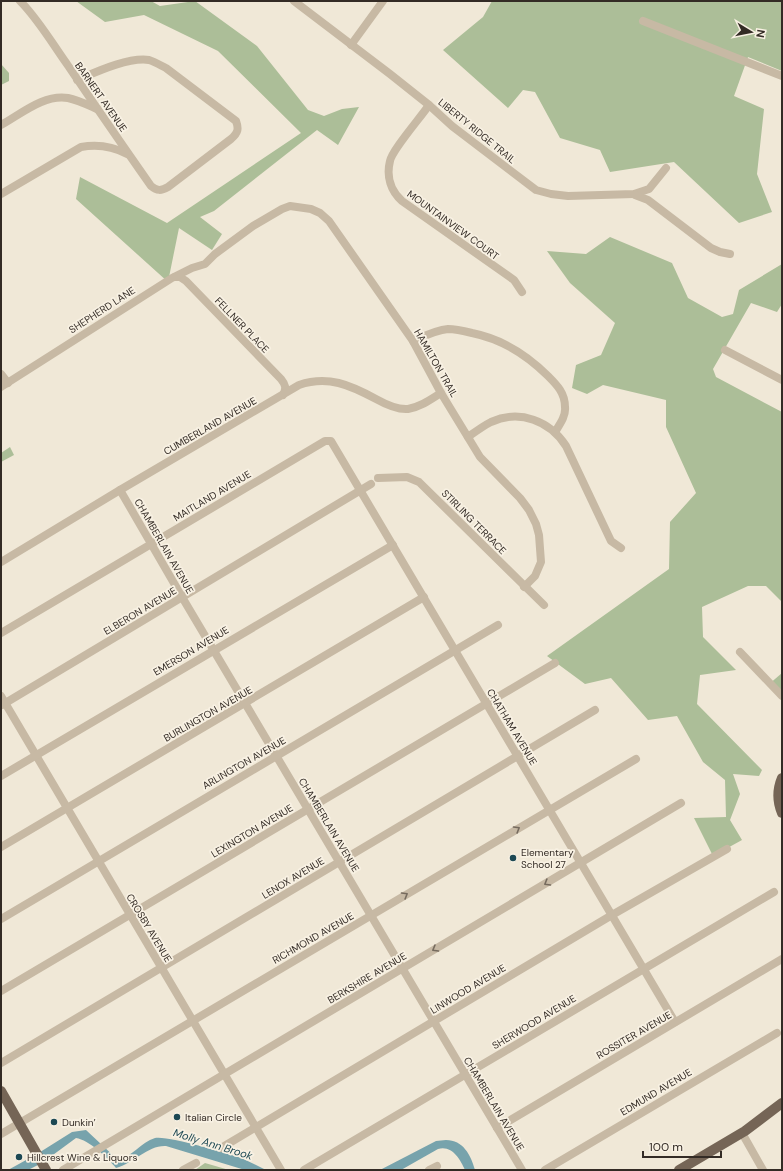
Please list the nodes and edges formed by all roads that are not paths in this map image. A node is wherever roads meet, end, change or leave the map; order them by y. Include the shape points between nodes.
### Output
1 (20, 1) edge
2 (294, 1) edge
3 (383, 1) edge
4 (643, 21) dead end
5 (351, 44) junction
6 (782, 76) edge
7 (77, 80) junction
8 (429, 105) junction
9 (97, 109) junction
10 (1, 125) edge
11 (130, 155) junction
12 (666, 168) dead end
13 (1, 194) edge
14 (634, 194) junction
15 (215, 254) joint
16 (730, 254) dead end
17 (175, 277) junction
18 (522, 292) dead end
19 (414, 341) junction
20 (725, 350) dead end
21 (1, 374) edge
22 (782, 380) edge
23 (4, 385) edge
24 (441, 393) junction
25 (283, 394) junction
26 (555, 432) junction
27 (468, 437) junction
28 (331, 442) joint
29 (378, 478) dead end
30 (371, 484) dead end
31 (120, 490) junction
32 (360, 491) junction
33 (151, 544) junction
34 (393, 544) junction
35 (621, 548) dead end
36 (1, 562) edge
37 (524, 587) junction
38 (182, 597) junction
39 (424, 597) junction
40 (544, 605) dead end
41 (498, 625) dead end
42 (1, 632) edge
43 (213, 650) junction
44 (455, 650) junction
45 (740, 652) dead end
46 (555, 663) dead end
47 (782, 696) edge
48 (2, 701) edge
49 (245, 703) junction
50 (487, 704) junction
51 (595, 710) dead end
52 (36, 756) junction
53 (276, 756) junction
54 (518, 756) junction
55 (636, 759) dead end
56 (1, 776) edge
57 (782, 778) edge
58 (681, 803) dead end
59 (67, 808) junction
60 (308, 809) junction
61 (549, 810) junction
62 (782, 813) edge
63 (1, 847) edge
64 (727, 849) dead end
65 (98, 862) junction
66 (339, 862) junction
67 (581, 863) junction
68 (774, 892) dead end
69 (130, 915) junction
70 (371, 915) junction
71 (612, 915) junction
72 (1, 919) edge
73 (782, 959) edge
74 (161, 968) junction
75 (402, 968) junction
76 (643, 969) junction
77 (1, 991) edge
78 (193, 1021) junction
79 (434, 1022) junction
80 (675, 1022) junction
81 (777, 1033) dead end
82 (1, 1063) edge
83 (224, 1074) junction
84 (465, 1074) junction
85 (1, 1091) edge
86 (782, 1103) edge
87 (19, 1123) junction
88 (255, 1127) junction
89 (497, 1128) junction
90 (742, 1133) junction
91 (1, 1134) edge
92 (220, 1148) dead end
93 (196, 1163) dead end
94 (45, 1168) edge
95 (62, 1170) edge
96 (183, 1170) edge
97 (281, 1170) edge
98 (304, 1170) edge
99 (522, 1170) edge
100 (545, 1170) edge
101 (679, 1170) edge
102 (763, 1170) edge

1 - 7 street, BARNERT AVENUE
2 - 5 street, LIBERTY RIDGE TRAIL
3 - 5 street
4 - 6 street
5 - 8 street, LIBERTY RIDGE TRAIL
7 - 9 street, BARNERT AVENUE
7 - 11 street, BARNERT AVENUE via 131,60 154,62 166,68 236,121 238,130 234,136 163,190 154,189
8 - 14 street, LIBERTY RIDGE TRAIL via 452,126 536,190 568,196
8 - 18 street, MOUNTAINVIEW COURT via 390,161 391,186 402,201 514,280
9 - 10 street via 74,99 54,98 40,102
9 - 11 street, BARNERT AVENUE
11 - 13 street via 105,146 81,147
12 - 14 street, LIBERTY RIDGE TRAIL via 649,189
14 - 16 street via 648,200 711,248
15 - 17 street, SHEPHERD LANE via 205,264
15 - 19 street, HAMILTON TRAIL via 253,226 282,209 290,206 311,209 329,221
17 - 23 street, SHEPHERD LANE
17 - 25 street, FELLNER PLACE via 186,281 281,379 286,389
19 - 24 street, HAMILTON TRAIL
19 - 26 street via 435,332 454,329 493,338 521,352 562,392 565,411 562,422
20 - 22 street
21 - 23 street
24 - 25 street, CUMBERLAND AVENUE via 421,406 406,409 384,403 344,384 329,380 306,383
24 - 27 street, HAMILTON TRAIL
25 - 31 street, CUMBERLAND AVENUE
26 - 27 street via 534,419 514,417 491,422
26 - 35 street via 566,446 611,541
27 - 37 street, HAMILTON TRAIL via 486,464 520,498 534,518 541,562 535,576
28 - 32 street, CHATHAM AVENUE
28 - 33 street, MAITLAND AVENUE via 325,441
29 - 37 street, STIRLING TERRACE via 407,477 419,482
30 - 32 street, ELBERON AVENUE
31 - 33 street, CHAMBERLAIN AVENUE
31 - 36 street, CUMBERLAND AVENUE
32 - 34 street, CHATHAM AVENUE
32 - 38 street, ELBERON AVENUE
33 - 38 street, CHAMBERLAIN AVENUE
33 - 42 street, MAITLAND AVENUE
34 - 39 street, CHATHAM AVENUE
34 - 43 street, EMERSON AVENUE
37 - 40 street, STIRLING TERRACE
38 - 43 street, CHAMBERLAIN AVENUE
38 - 48 street, ELBERON AVENUE
39 - 44 street, CHATHAM AVENUE
39 - 49 street, BURLINGTON AVENUE
41 - 44 street, ARLINGTON AVENUE
43 - 49 street, CHAMBERLAIN AVENUE
43 - 52 street, EMERSON AVENUE
44 - 50 street, CHATHAM AVENUE
44 - 53 street, ARLINGTON AVENUE
45 - 47 street
46 - 50 street, LEXINGTON AVENUE
48 - 52 street, CROSBY AVENUE
49 - 53 street, CHAMBERLAIN AVENUE
49 - 59 street, BURLINGTON AVENUE
50 - 54 street, CHATHAM AVENUE
50 - 60 street, LEXINGTON AVENUE
51 - 54 street, LENOX AVENUE
52 - 56 street, EMERSON AVENUE
52 - 59 street, CROSBY AVENUE
53 - 60 street, CHAMBERLAIN AVENUE
53 - 65 street, ARLINGTON AVENUE
54 - 61 street, CHATHAM AVENUE
54 - 66 street, LENOX AVENUE
55 - 61 street, RICHMOND AVENUE
57 - 62 main road via 778,791
58 - 67 street, BERKSHIRE AVENUE
59 - 63 street, BURLINGTON AVENUE
59 - 65 street, CROSBY AVENUE
60 - 66 street, CHAMBERLAIN AVENUE
60 - 69 street, LEXINGTON AVENUE
61 - 67 street, CHATHAM AVENUE
70 -> 61 street, RICHMOND AVENUE
64 - 71 street, LINWOOD AVENUE
65 - 69 street, CROSBY AVENUE
65 - 72 street, ARLINGTON AVENUE
66 - 70 street, CHAMBERLAIN AVENUE
66 - 74 street, LENOX AVENUE
67 - 71 street, CHATHAM AVENUE
67 -> 75 street, BERKSHIRE AVENUE
68 - 76 street, SHERWOOD AVENUE
69 - 74 street, CROSBY AVENUE
69 - 77 street, LEXINGTON AVENUE
70 - 75 street, CHAMBERLAIN AVENUE
70 - 78 street, RICHMOND AVENUE
71 - 76 street, CHATHAM AVENUE
71 - 79 street, LINWOOD AVENUE
73 - 80 street, ROSSITER AVENUE
74 - 78 street, CROSBY AVENUE
74 - 82 street, LENOX AVENUE
75 - 79 street, CHAMBERLAIN AVENUE
75 - 83 street, BERKSHIRE AVENUE
76 - 80 street, CHATHAM AVENUE
76 - 84 street, SHERWOOD AVENUE
78 - 83 street, CROSBY AVENUE
78 - 87 street, RICHMOND AVENUE
79 - 84 street, CHAMBERLAIN AVENUE
79 - 88 street, LINWOOD AVENUE
80 - 89 street, ROSSITER AVENUE
81 - 100 street, EDMUND AVENUE
83 - 88 street, CROSBY AVENUE
83 - 95 street, BERKSHIRE AVENUE
84 - 89 street, CHAMBERLAIN AVENUE
84 - 98 street, SHERWOOD AVENUE
85 - 87 main road
86 - 90 main road
87 - 91 street, RICHMOND AVENUE
87 - 94 main road
88 - 92 street, LINWOOD AVENUE
88 - 97 street, CROSBY AVENUE
89 - 99 street, CHAMBERLAIN AVENUE
90 - 101 main road
90 - 102 street
93 - 96 street

